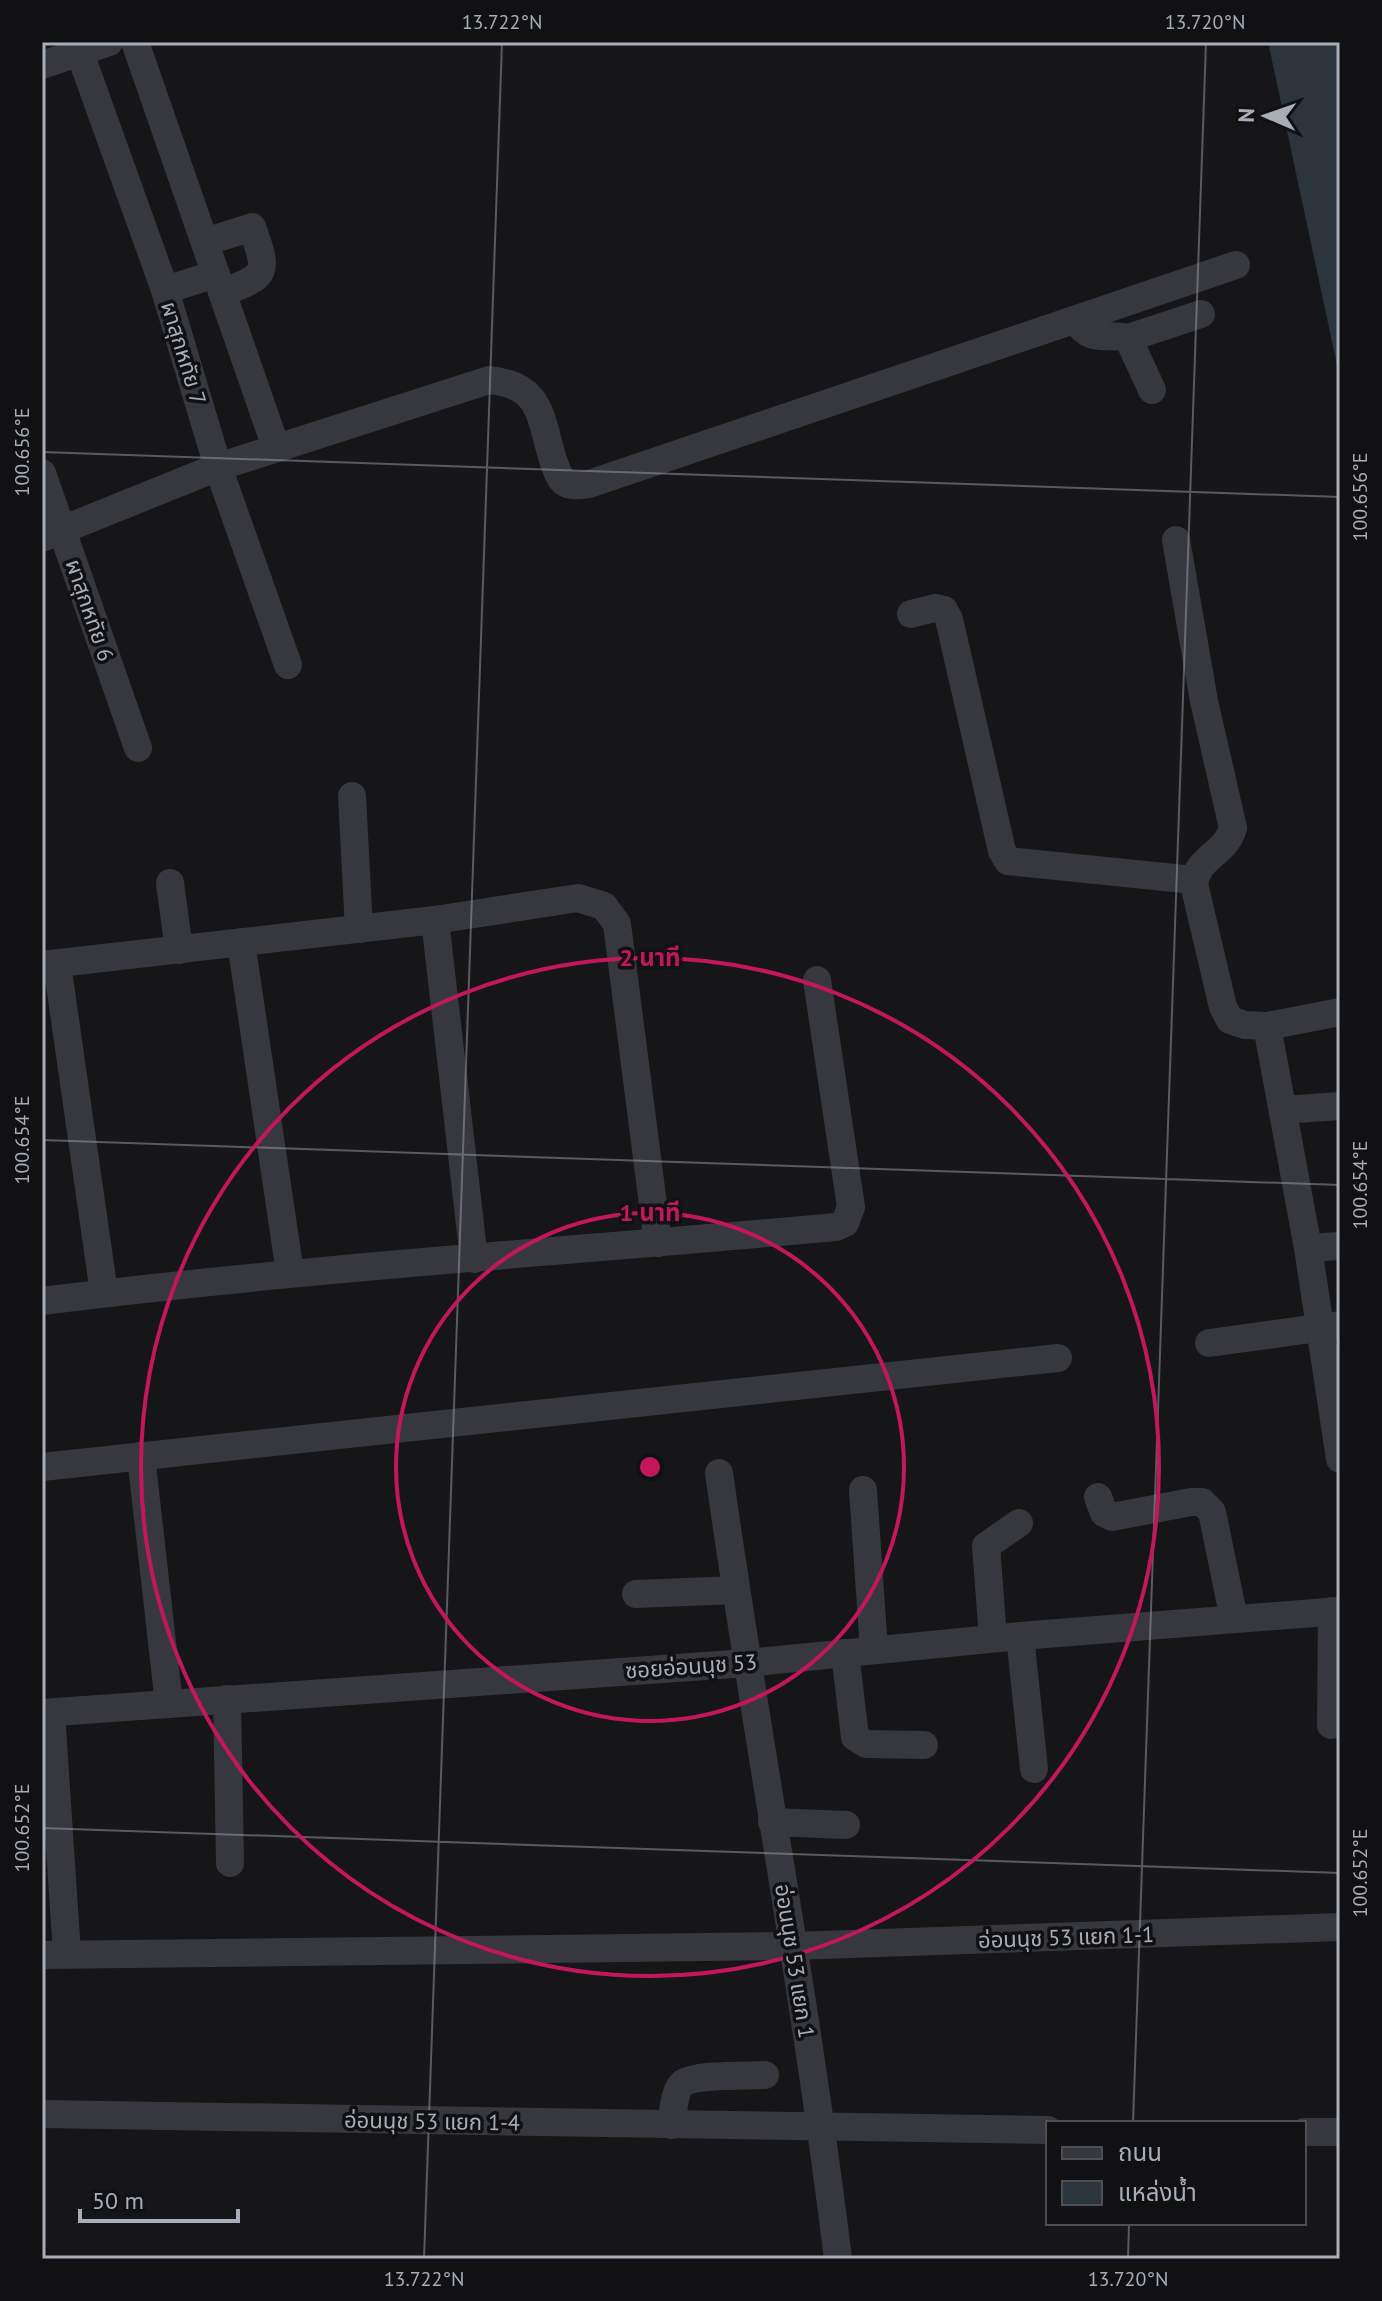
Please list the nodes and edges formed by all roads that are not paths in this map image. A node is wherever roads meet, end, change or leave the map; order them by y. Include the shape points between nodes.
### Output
1 (109, 42) edge
2 (135, 42) edge
3 (77, 47) edge
4 (42, 65) edge
5 (205, 242) junction
6 (1236, 265) dead end
7 (219, 283) junction
8 (165, 290) junction
9 (1201, 314) dead end
10 (1075, 320) junction
11 (1128, 338) junction
12 (1152, 390) dead end
13 (271, 433) dead end
14 (218, 467) junction
15 (42, 473) edge
16 (52, 534) edge
17 (1176, 540) dead end
18 (911, 614) dead end
19 (288, 665) dead end
20 (138, 748) dead end
21 (352, 796) dead end
22 (1194, 880) junction
23 (170, 883) dead end
24 (435, 920) junction
25 (359, 929) junction
26 (241, 942) junction
27 (179, 950) junction
28 (49, 965) edge
29 (817, 980) dead end
30 (1340, 1012) edge
31 (1267, 1026) junction
32 (1340, 1106) edge
33 (1283, 1110) junction
34 (658, 1243) junction
35 (1340, 1246) edge
36 (1308, 1248) junction
37 (474, 1259) junction
38 (290, 1273) junction
39 (104, 1293) junction
40 (42, 1301) edge
41 (1330, 1326) edge
42 (1209, 1343) dead end
43 (1058, 1358) dead end
44 (1335, 1408) edge
45 (141, 1456) junction
46 (1340, 1459) edge
47 (42, 1467) edge
48 (719, 1473) dead end
49 (863, 1490) dead end
50 (1098, 1497) dead end
51 (1019, 1523) dead end
52 (736, 1590) junction
53 (636, 1594) dead end
54 (1336, 1611) edge
55 (1234, 1619) junction
56 (1006, 1637) junction
57 (874, 1650) junction
58 (845, 1653) junction
59 (747, 1663) junction
60 (227, 1699) junction
61 (169, 1704) junction
62 (47, 1713) edge
63 (1331, 1725) dead end
64 (924, 1745) dead end
65 (1034, 1769) dead end
66 (772, 1822) junction
67 (846, 1825) dead end
68 (230, 1863) dead end
69 (1340, 1927) edge
70 (792, 1946) junction
71 (54, 1954) edge
72 (765, 2075) dead end
73 (42, 2114) edge
74 (671, 2125) junction
75 (822, 2128) junction
76 (1046, 2130) edge
77 (1306, 2132) edge
78 (1340, 2132) edge
79 (838, 2259) edge

1 - 3 street
2 - 5 street
3 - 4 street
3 - 8 street, ผาสุกหทัย 7
5 - 7 street
5 - 7 street via 252,227 264,259 262,272 251,282
6 - 10 street
7 - 8 street
7 - 13 street
8 - 14 street, ผาสุกหทัย 7
9 - 11 street
10 - 11 street via 1097,338
10 - 14 street via 589,484 565,483 557,472 537,406 522,388 489,380
11 - 12 street
14 - 16 street
14 - 19 street, ผาสุกหทัย 7
15 - 16 street, ผาสุกหทัย 6
16 - 20 street, ผาสุกหทัย 6
17 - 22 street via 1233,828 1224,847 1201,865
18 - 22 street via 935,608 949,619 1008,861
21 - 25 street
22 - 31 street via 1223,1007 1230,1020
23 - 27 street
24 - 25 street
24 - 34 street via 578,898 604,906 617,924
24 - 37 street
25 - 26 street
26 - 27 street
26 - 38 street
27 - 28 street
28 - 39 street
29 - 34 street via 850,1216 836,1227
30 - 31 street
31 - 33 street
32 - 33 street
33 - 36 street
34 - 37 street
35 - 36 street
36 - 41 street
37 - 38 street
38 - 39 street
39 - 40 street
41 - 42 street
41 - 44 street
43 - 45 street
44 - 46 street
45 - 47 street
45 - 61 street
48 - 52 street, อ่อนนุช 53 แยก 1
49 - 57 street
50 - 55 street via 1104,1513 1112,1517 1202,1502 1212,1512
51 - 56 street via 986,1546
52 - 53 street
52 - 59 street, อ่อนนุช 53 แยก 1
54 - 55 street, ซอยอ่อนนุช 53
54 - 63 street
55 - 56 street, ซอยอ่อนนุช 53
56 - 57 street, ซอยอ่อนนุช 53
56 - 65 street
57 - 58 street, ซอยอ่อนนุช 53
58 - 59 street, ซอยอ่อนนุช 53
58 - 64 street via 855,1737 866,1744
59 - 60 street, ซอยอ่อนนุช 53
59 - 66 street, อ่อนนุช 53 แยก 1
60 - 61 street, ซอยอ่อนนุช 53
60 - 68 street
61 - 62 street, ซอยอ่อนนุช 53
62 - 71 street
66 - 67 street
66 - 70 street, อ่อนนุช 53 แยก 1
69 - 70 street, อ่อนนุช 53 แยก 1-1
70 - 71 street, อ่อนนุช 53 แยก 1-1
70 - 75 street, อ่อนนุช 53 แยก 1
72 - 74 street via 683,2084
73 - 74 street, อ่อนนุช 53 แยก 1-4
74 - 75 street, อ่อนนุช 53 แยก 1-4
75 - 76 street, อ่อนนุช 53 แยก 1-4
75 - 79 street, อ่อนนุช 53 แยก 1
77 - 78 street

